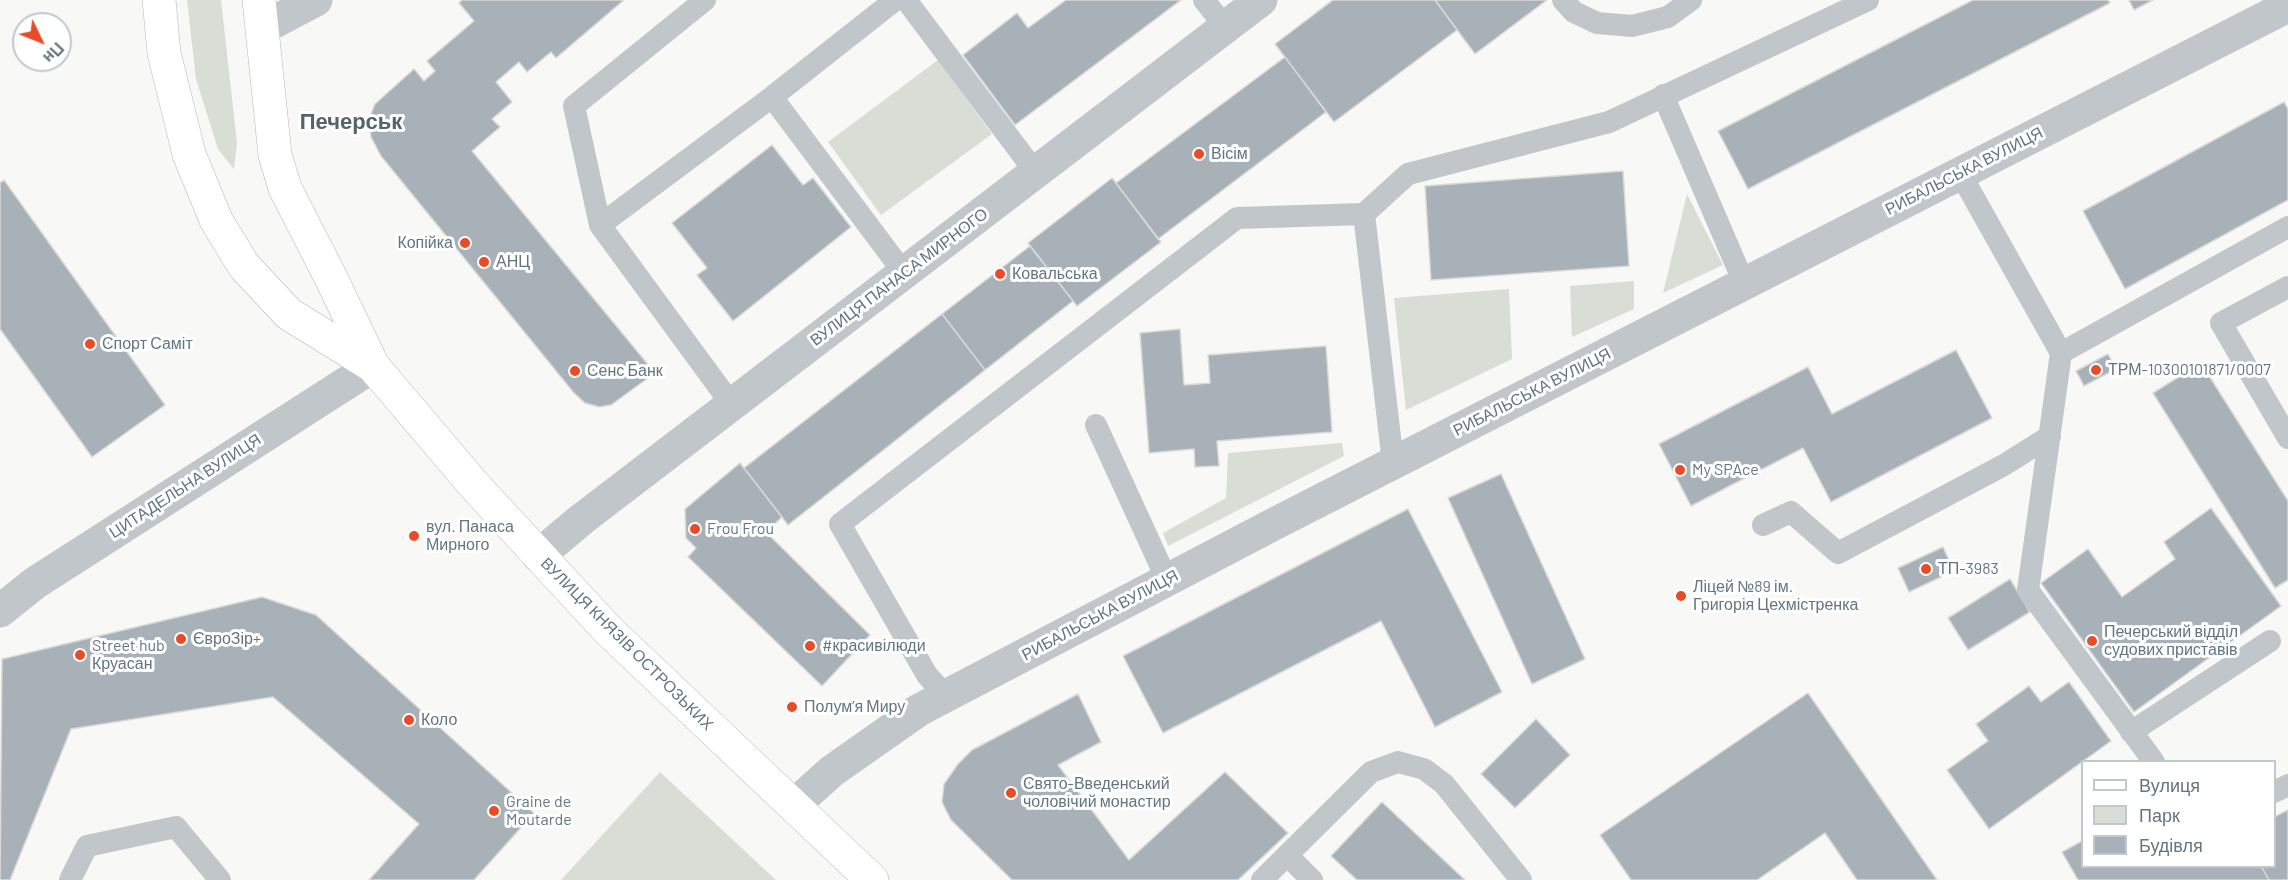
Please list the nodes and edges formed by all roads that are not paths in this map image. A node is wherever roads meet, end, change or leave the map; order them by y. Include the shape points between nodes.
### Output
1 (159, 0) edge
2 (316, 0) edge
3 (705, 0) edge
4 (895, 0) edge
5 (906, 0) edge
6 (1204, 0) edge
7 (1261, 0) edge
8 (1563, 0) edge
9 (1691, 0) edge
10 (1868, 0) edge
11 (2288, 6) edge
12 (261, 14) edge
13 (1225, 27) junction
14 (1662, 95) junction
15 (772, 97) junction
16 (1036, 173) junction
17 (1960, 173) junction
18 (1364, 214) junction
19 (600, 225) junction
20 (2288, 227) edge
21 (904, 273) junction
22 (1744, 283) junction
23 (2288, 287) edge
24 (2061, 352) junction
25 (373, 366) junction
26 (732, 405) junction
27 (1096, 425) dead end
28 (2050, 435) junction
29 (2288, 438) edge
30 (1393, 463) junction
31 (1763, 525) dead end
32 (538, 556) junction
33 (1167, 580) junction
34 (0, 610) edge
35 (2270, 640) dead end
36 (946, 696) junction
37 (2132, 732) junction
38 (2153, 760) edge
39 (793, 806) junction
40 (1287, 855) junction
41 (69, 880) edge
42 (220, 880) edge
43 (872, 880) edge
44 (1262, 880) edge
45 (1312, 880) edge
46 (1521, 880) edge

1 - 25 main road, ВУЛИЦЯ КНЯЗІВ ОСТРОЗЬКИХ via 164,53 189,154 216,220 244,266 289,314
2 - 12 street
3 - 19 lane via 574,106
4 - 15 lane
5 - 16 lane
6 - 13 lane
7 - 13 street, ВУЛИЦЯ ПАНАСА МИРНОГО
8 - 9 lane via 1574,12 1596,23 1632,26 1668,17
10 - 14 lane
11 - 17 street, РИБАЛЬСЬКА ВУЛИЦЯ
12 - 25 main road, ВУЛИЦЯ КНЯЗІВ ОСТРОЗЬКИХ via 275,155 285,188
13 - 16 street, ВУЛИЦЯ ПАНАСА МИРНОГО
14 - 18 lane via 1609,122 1408,174
14 - 22 lane
15 - 19 lane
15 - 21 lane
16 - 21 street, ВУЛИЦЯ ПАНАСА МИРНОГО
17 - 22 street, РИБАЛЬСЬКА ВУЛИЦЯ
17 - 24 lane
18 - 30 lane
18 - 36 lane via 1237,218 840,524 927,675
19 - 26 lane
20 - 24 lane
21 - 26 street, ВУЛИЦЯ ПАНАСА МИРНОГО
22 - 30 street, РИБАЛЬСЬКА ВУЛИЦЯ
23 - 29 lane via 2221,323
24 - 28 lane
25 - 32 main road, ВУЛИЦЯ КНЯЗІВ ОСТРОЗЬКИХ
25 - 34 street, ЦИТАДЕЛЬНА ВУЛИЦЯ via 34,583
26 - 32 street, ВУЛИЦЯ ПАНАСА МИРНОГО
27 - 33 lane
28 - 31 lane via 2004,465 1838,553 1791,512
28 - 37 lane via 2028,590
30 - 33 street, РИБАЛЬСЬКА ВУЛИЦЯ
32 - 39 main road, ВУЛИЦЯ КНЯЗІВ ОСТРОЗЬКИХ via 608,630
33 - 36 street, РИБАЛЬСЬКА ВУЛИЦЯ
35 - 37 lane
36 - 39 street, РИБАЛЬСЬКА ВУЛИЦЯ via 919,710 832,771
37 - 38 lane
39 - 43 main road, ВУЛИЦЯ КНЯЗІВ ОСТРОЗЬКИХ
40 - 44 lane
40 - 45 lane
40 - 46 lane via 1371,772 1398,762 1424,769 1444,784
41 - 42 lane via 87,846 176,827

